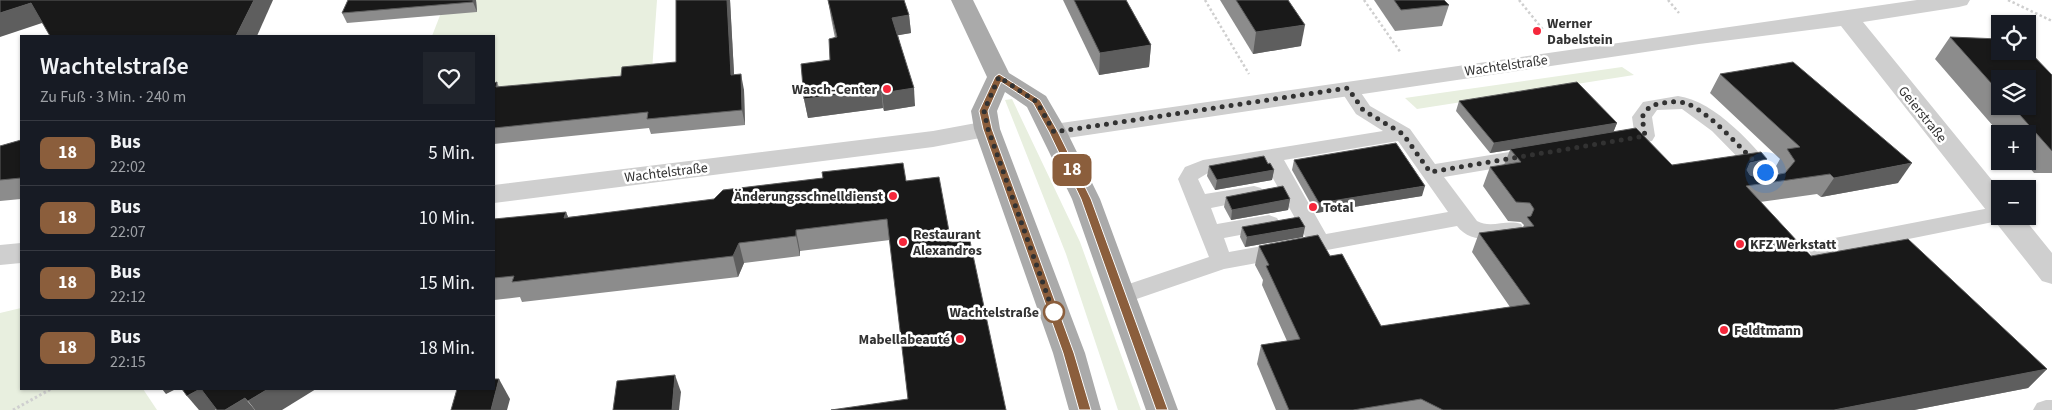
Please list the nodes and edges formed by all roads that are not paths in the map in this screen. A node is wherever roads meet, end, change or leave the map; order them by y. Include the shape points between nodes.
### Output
1 (962, 0) edge
2 (1948, 1) edge
3 (1847, 18) junction
4 (999, 77) junction
5 (1348, 88) junction
6 (988, 129) junction
7 (1054, 132) junction
8 (1403, 134) junction
9 (1596, 144) edge
10 (1557, 151) edge
11 (1271, 156) junction
12 (1430, 172) junction
13 (1289, 186) junction
14 (1747, 188) edge
15 (495, 194) edge
16 (1991, 198) edge
17 (1197, 202) junction
18 (1305, 216) junction
19 (1991, 216) edge
20 (1463, 217) junction
21 (2013, 225) edge
22 (1513, 228) edge
23 (1210, 233) junction
24 (1320, 243) junction
25 (1819, 249) dead end
26 (20, 253) edge
27 (0, 255) edge
28 (1222, 260) junction
29 (2052, 273) edge
30 (1122, 295) junction
31 (1085, 410) edge
32 (1162, 410) edge
33 (2046, 410) edge
34 (2052, 410) edge

1 - 4 main road
2 - 3 street, Wachtelstraße
3 - 5 street, Wachtelstraße
3 - 16 street, Geierstraße
4 - 6 main road via 984,111
4 - 7 main road via 1037,102
5 - 7 street, Wachtelstraße
5 - 8 lane via 1363,110
6 - 15 street, Wachtelstraße via 933,139
6 - 31 main road via 1069,353
7 - 30 main road via 1086,199
8 - 11 lane
8 - 12 lane
9 - 14 lane via 1645,136 1642,117 1650,106 1669,101 1687,104 1702,112 1770,180 1766,185
10 - 12 lane
11 - 13 lane
11 - 17 lane via 1203,167 1192,172 1188,179
12 - 20 lane
13 - 17 lane
13 - 18 lane
17 - 23 lane
18 - 23 lane
18 - 24 lane
19 - 25 lane
20 - 22 lane via 1476,231 1487,233
20 - 24 lane
21 - 29 street
23 - 28 lane
24 - 28 lane
26 - 27 street
28 - 30 lane
30 - 32 main road
33 - 34 lane

